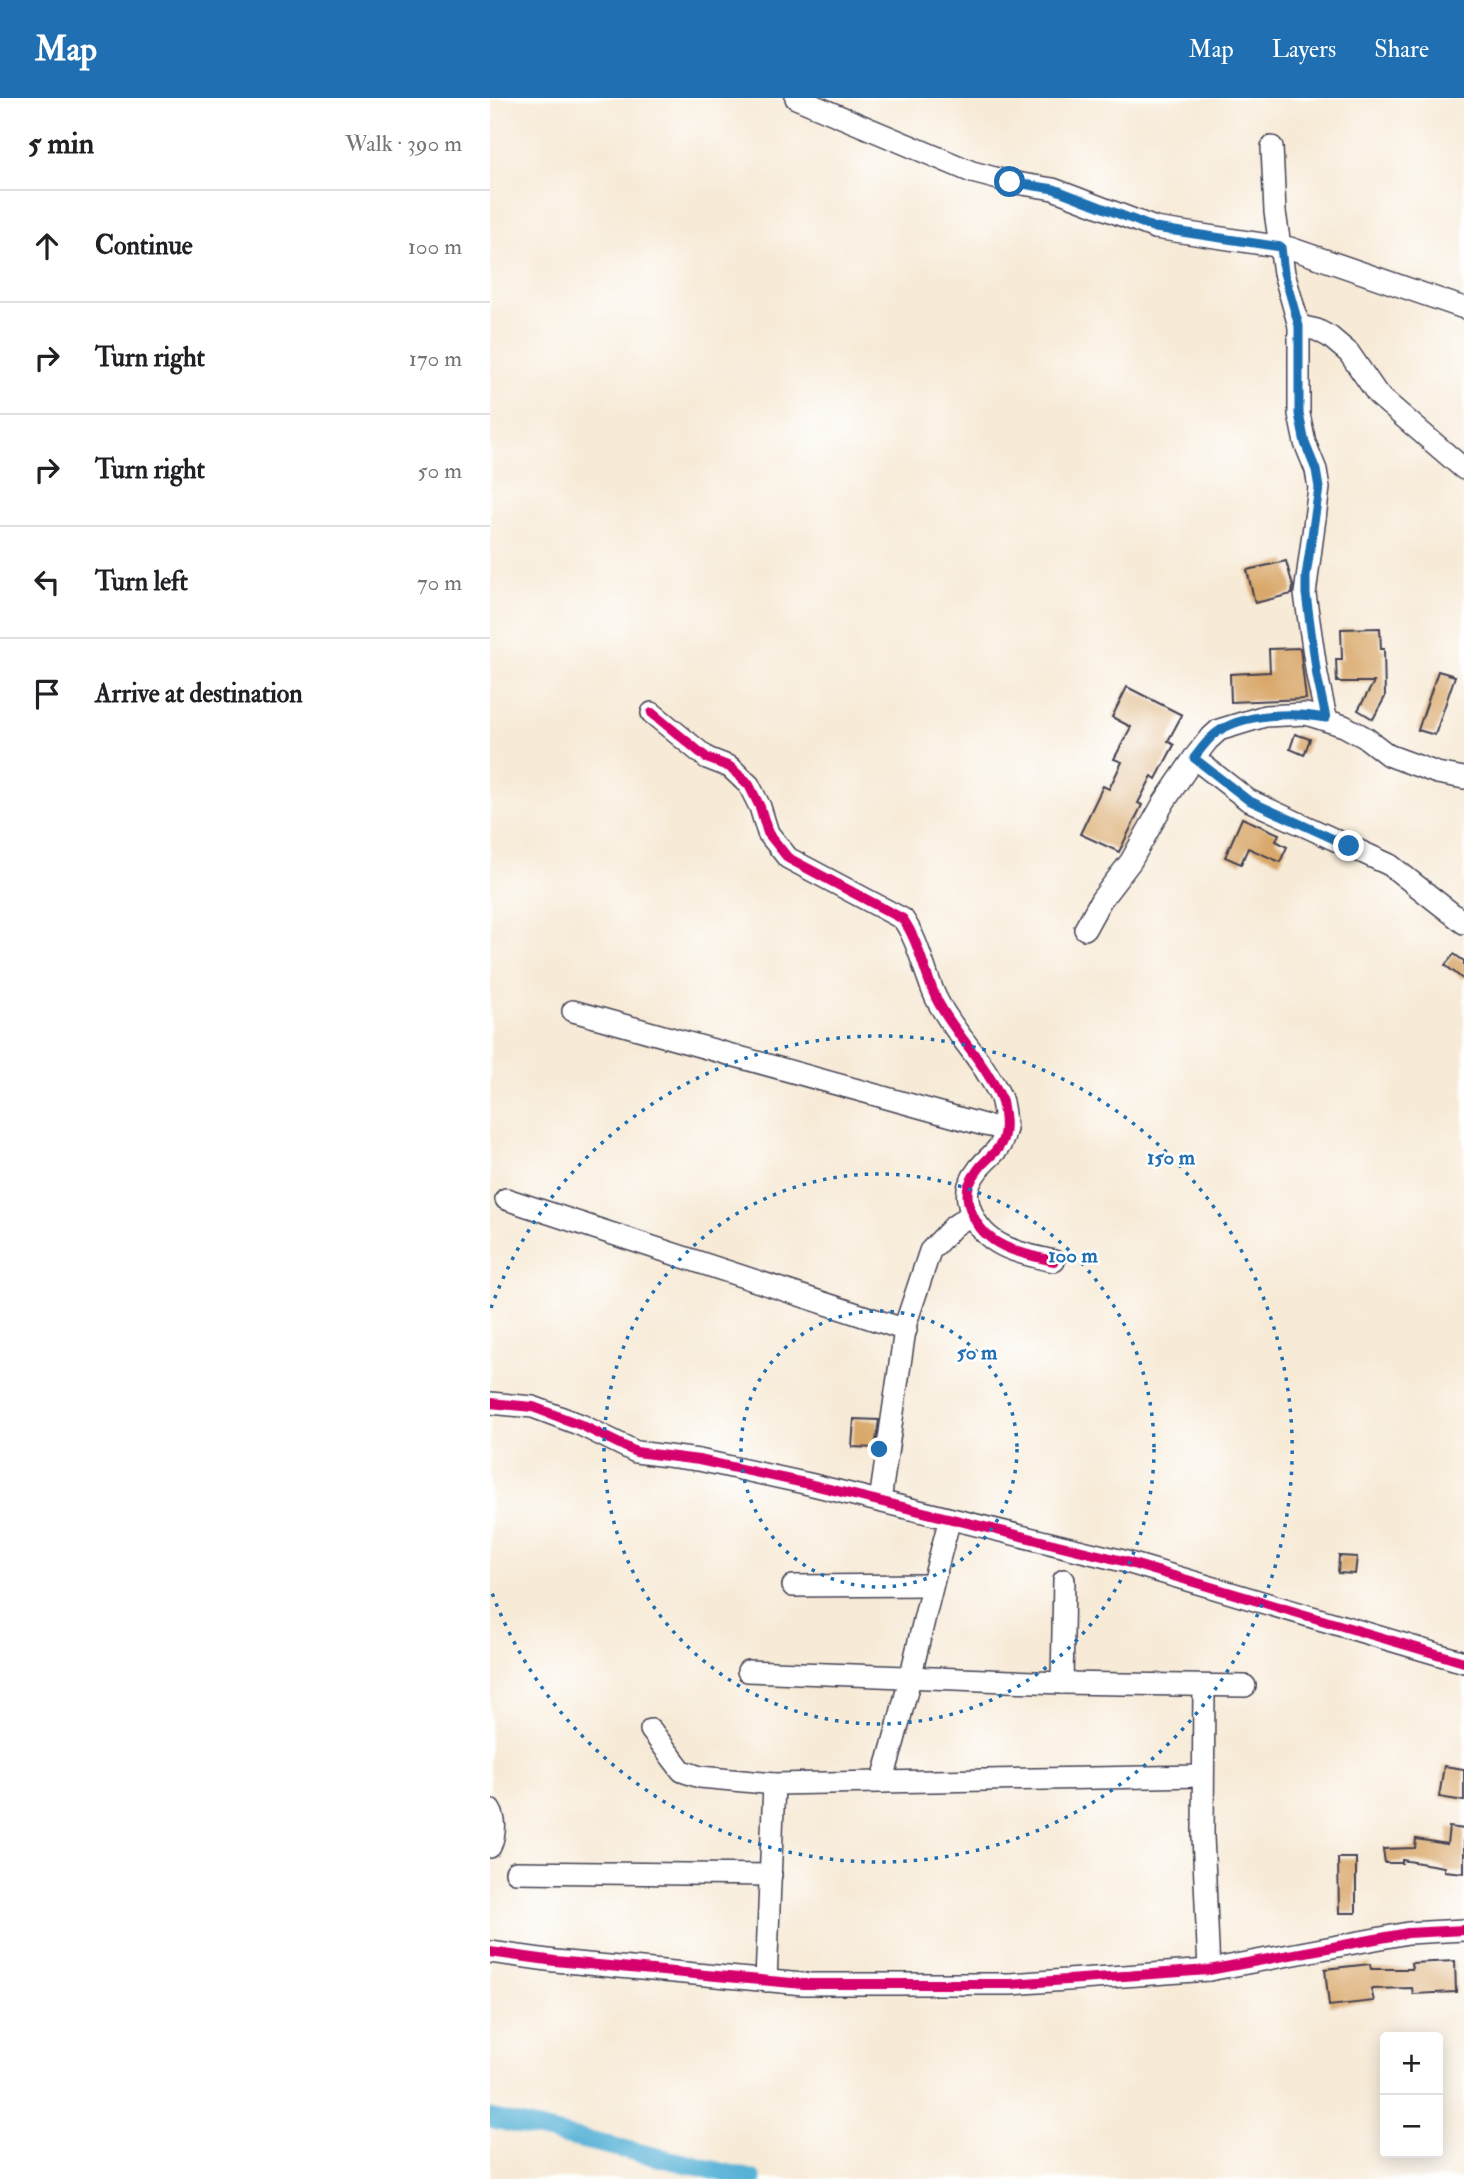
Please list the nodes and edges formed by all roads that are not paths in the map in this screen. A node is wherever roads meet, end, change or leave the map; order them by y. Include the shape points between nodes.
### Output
1 (796, 98) edge
2 (1272, 147) dead end
3 (1281, 247) junction
4 (1464, 307) edge
5 (1299, 326) junction
6 (1464, 469) edge
7 (652, 713) dead end
8 (1326, 718) junction
9 (1194, 758) junction
10 (1464, 778) edge
11 (1464, 923) edge
12 (1085, 929) dead end
13 (573, 1011) dead end
14 (1006, 1129) junction
15 (506, 1199) dead end
16 (972, 1214) junction
17 (1054, 1261) dead end
18 (905, 1331) junction
19 (490, 1403) edge
20 (880, 1501) junction
21 (950, 1518) junction
22 (1064, 1580) dead end
23 (931, 1584) junction
24 (793, 1586) dead end
25 (1464, 1662) edge
26 (748, 1671) dead end
27 (910, 1675) junction
28 (1062, 1683) junction
29 (1203, 1686) junction
30 (1245, 1686) dead end
31 (651, 1730) dead end
32 (1202, 1776) junction
33 (882, 1782) junction
34 (774, 1784) junction
35 (490, 1810) edge
36 (490, 1847) edge
37 (516, 1872) dead end
38 (771, 1875) junction
39 (1464, 1930) edge
40 (490, 1952) edge
41 (1209, 1970) junction
42 (766, 1981) junction

1 - 3 street via 972,172 1054,189 1155,228
2 - 3 street
3 - 4 street
3 - 5 street
5 - 6 street via 1330,337 1349,353 1378,395
5 - 8 street via 1299,414 1319,488 1306,594
7 - 14 street via 749,785 768,833 788,858 903,919 913,933 937,1000 980,1059 1001,1098
8 - 9 street via 1285,713 1235,724 1219,730
8 - 10 street via 1366,737 1388,755
9 - 11 street via 1248,800 1390,865
9 - 12 street
13 - 14 street
14 - 16 street via 999,1150 968,1188
15 - 18 street
16 - 17 street via 982,1232 999,1245
16 - 18 street via 930,1251
18 - 20 street
19 - 20 street via 533,1406 636,1452 699,1460
20 - 21 street
21 - 23 street
21 - 25 street via 1123,1561
22 - 28 street
23 - 24 street
23 - 27 street
26 - 27 street
27 - 28 street
27 - 33 street
28 - 29 street
29 - 30 street
29 - 32 street
31 - 34 street via 682,1771
32 - 33 street
32 - 41 street
33 - 34 street
34 - 38 street
35 - 36 street via 495,1833
37 - 38 street
38 - 42 street
39 - 41 street via 1408,1933
40 - 42 street
41 - 42 street via 1010,1984

